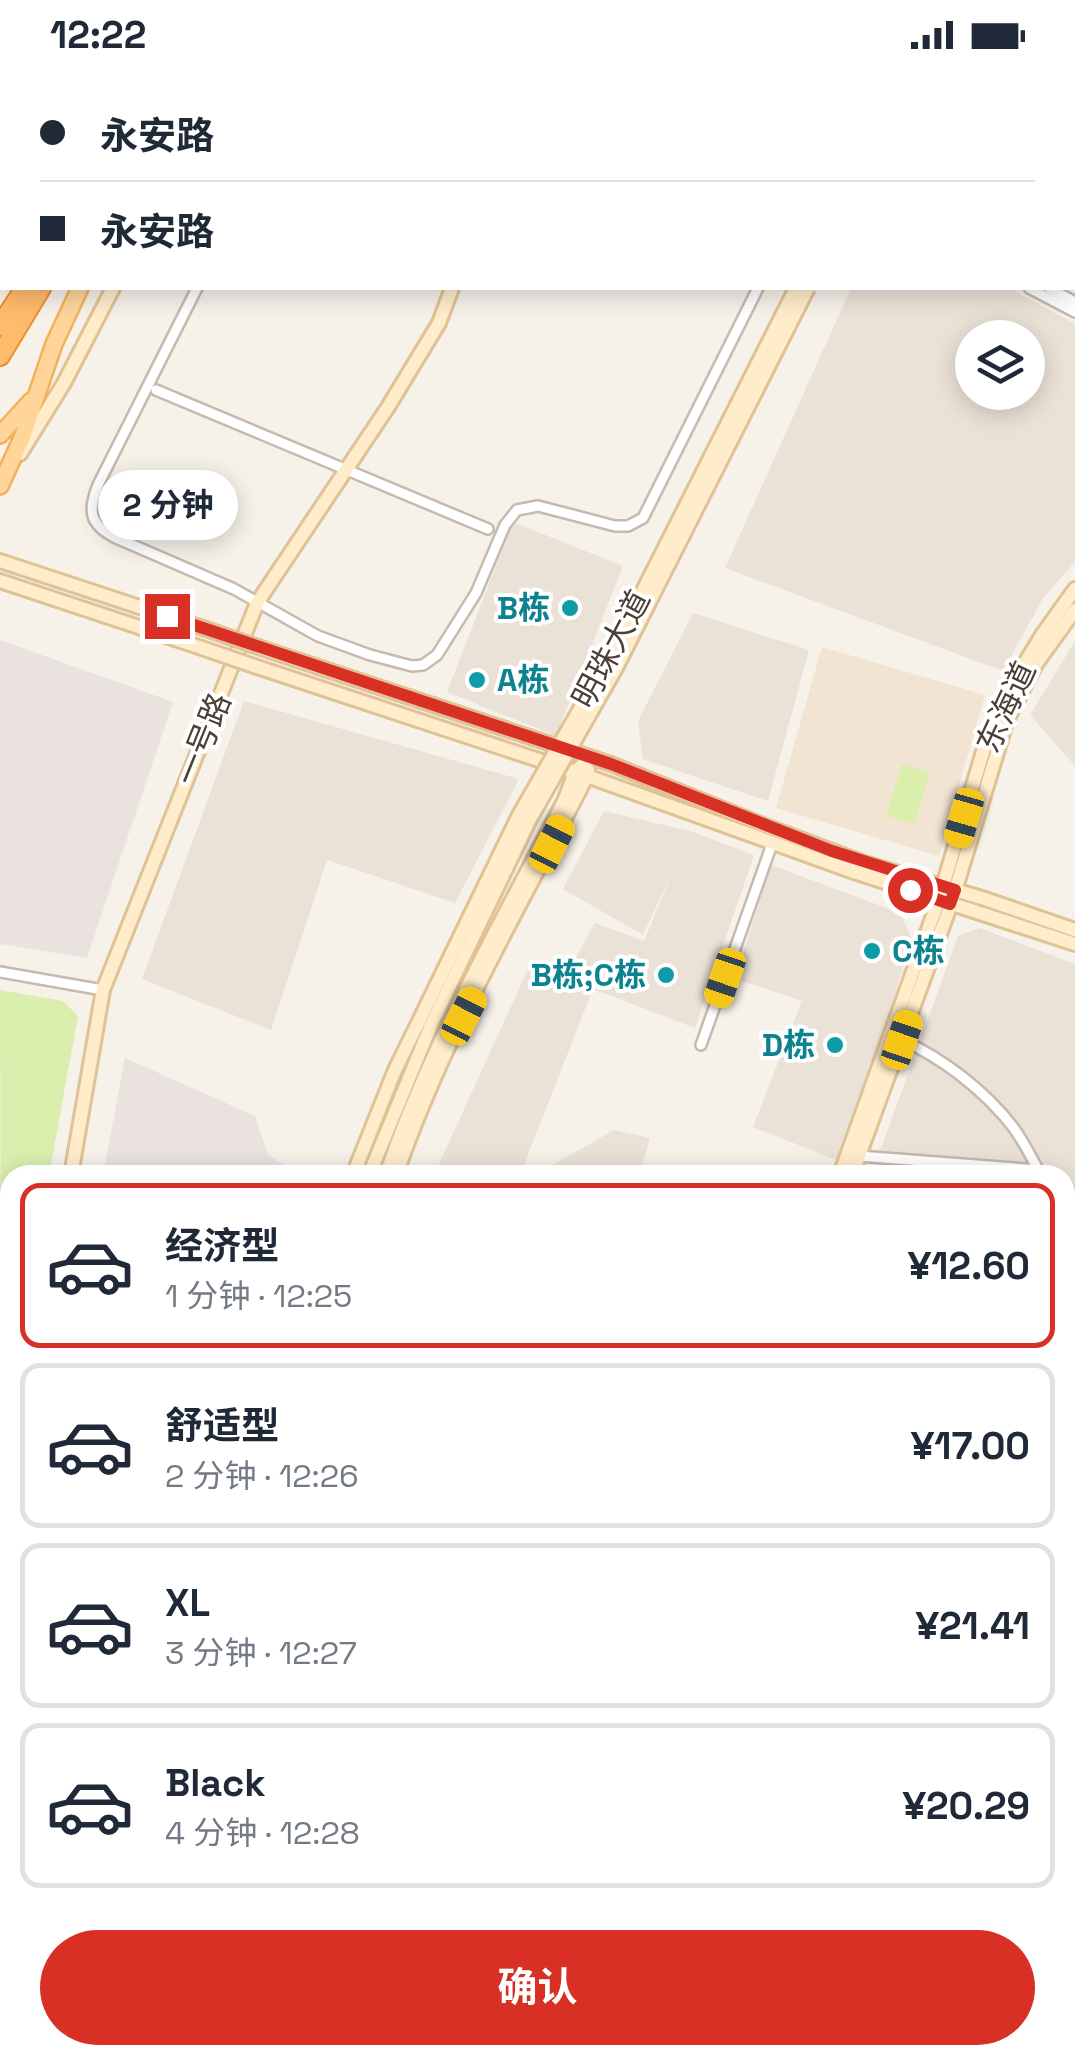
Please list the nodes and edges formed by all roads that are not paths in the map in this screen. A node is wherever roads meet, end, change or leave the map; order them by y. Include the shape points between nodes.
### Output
1 (24, 290) edge
2 (40, 290) edge
3 (79, 290) edge
4 (112, 290) edge
5 (196, 290) edge
6 (451, 290) edge
7 (757, 290) edge
8 (795, 290) edge
9 (807, 290) edge
10 (1033, 290) edge
11 (1053, 290) edge
12 (1075, 302) edge
13 (1075, 312) edge
14 (0, 326) edge
15 (0, 356) edge
16 (156, 390) dead end
17 (35, 397) junction
18 (0, 435) edge
19 (346, 469) junction
20 (2, 482) edge
21 (488, 529) dead end
22 (0, 561) edge
23 (0, 581) edge
24 (1075, 589) edge
25 (257, 602) junction
26 (1075, 610) edge
27 (590, 757) junction
28 (581, 774) junction
29 (772, 844) junction
30 (947, 895) junction
31 (1075, 930) edge
32 (1075, 944) edge
33 (0, 972) edge
34 (102, 990) junction
35 (426, 1022) junction
36 (902, 1040) junction
37 (701, 1045) dead end
38 (859, 1156) junction
39 (73, 1165) edge
40 (358, 1165) edge
41 (373, 1165) edge
42 (390, 1165) edge
43 (400, 1165) edge
44 (844, 1165) edge
45 (856, 1165) edge
46 (955, 1165) edge
47 (1035, 1165) edge

1 - 14 highway
2 - 15 highway
3 - 17 main road
4 - 20 street
5 - 25 street via 90,504 100,530
6 - 19 street, 一号路 via 439,323
7 - 25 street via 643,518 614,526 538,506 517,510 432,661 412,666 370,656
8 - 35 street, 明珠大道, bridge via 607,662 519,814
9 - 35 street, 明珠大道, bridge via 616,668
10 - 13 street
11 - 12 street
16 - 19 street
17 - 18 main road
17 - 20 main road
19 - 21 street
19 - 25 street, 一号路
22 - 27 street, bridge
23 - 28 street, bridge
24 - 30 street, 东海道 via 997,714
25 - 34 street, 一号路
26 - 30 street, 东海道 via 1007,720
27 - 28 street, 明珠大道
27 - 30 street
28 - 29 street
28 - 42 street, 明珠大道 via 435,1056
28 - 43 street, 明珠大道 via 456,1031
29 - 30 street
29 - 37 street
30 - 31 street
30 - 32 street
30 - 36 street, 东海道
30 - 44 street, 东海道
33 - 34 street
34 - 39 street, 一号路
35 - 40 street, 明珠大道 via 396,1070
35 - 41 street, 明珠大道
36 - 38 street, 东海道
36 - 47 street via 987,1098
38 - 45 street, 东海道
38 - 46 street

